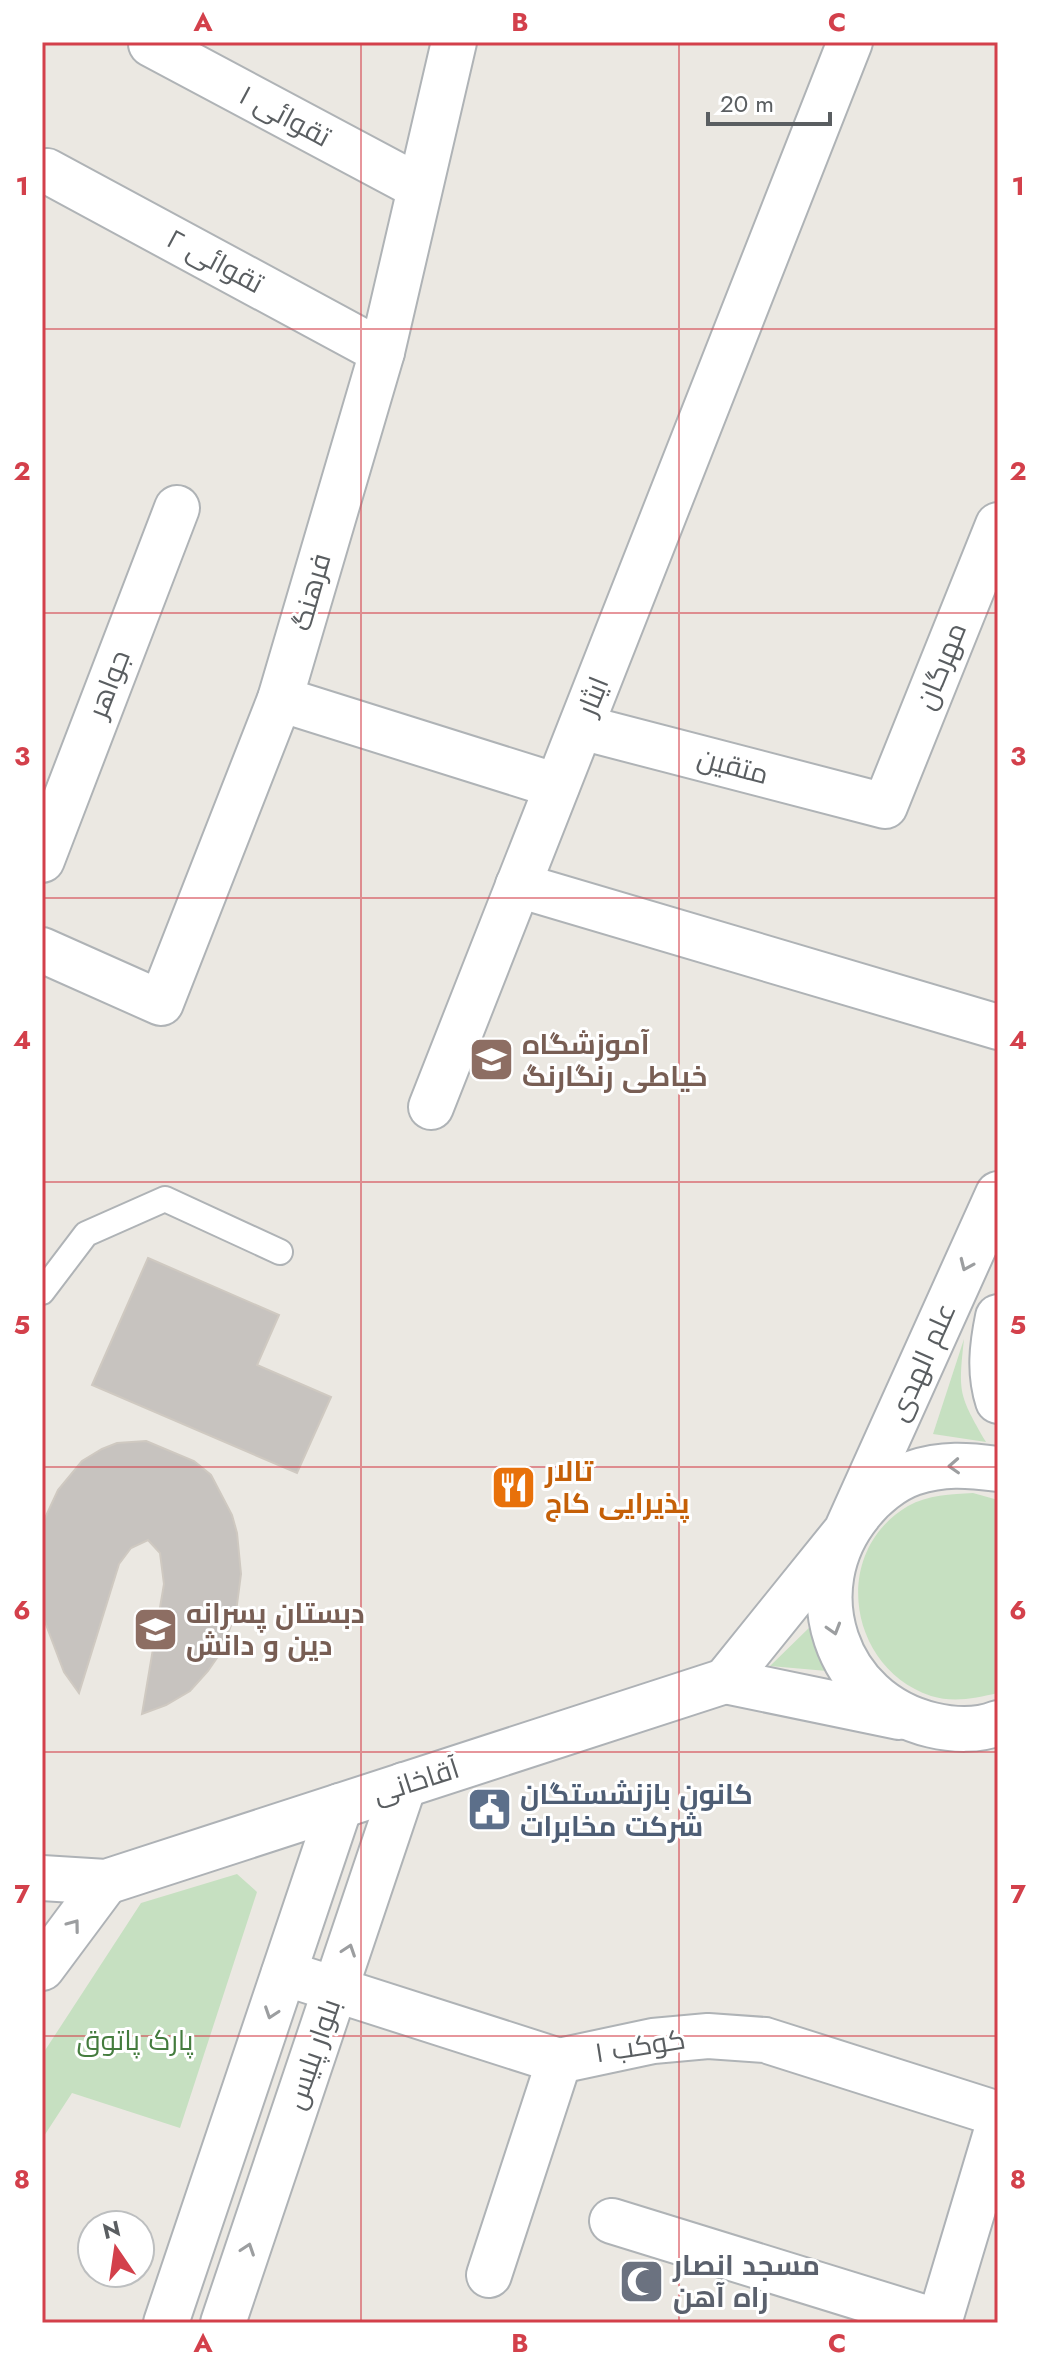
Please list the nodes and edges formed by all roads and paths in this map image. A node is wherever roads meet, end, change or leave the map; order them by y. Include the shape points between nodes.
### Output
1 (454, 42) edge
2 (850, 42) edge
3 (151, 44) dead end
4 (47, 171) dead end
5 (419, 187) junction
6 (382, 352) junction
7 (177, 508) dead end
8 (998, 525) edge
9 (981, 617) edge
10 (280, 699) junction
11 (581, 727) junction
12 (557, 786) junction
13 (885, 806) joint
14 (42, 860) edge
15 (518, 885) junction
16 (42, 950) edge
17 (998, 1027) edge
18 (431, 1107) dead end
19 (998, 1194) edge
20 (280, 1252) dead end
21 (42, 1292) edge
22 (998, 1317) edge
23 (998, 1401) edge
24 (998, 1469) edge
25 (846, 1531) junction
26 (725, 1681) junction
27 (911, 1720) junction
28 (998, 1723) edge
29 (998, 1753) edge
30 (404, 1785) junction
31 (340, 1806) junction
32 (42, 1878) edge
33 (106, 1882) junction
34 (42, 1968) edge
35 (284, 1973) junction
36 (335, 1991) junction
37 (559, 2061) junction
38 (998, 2114) edge
39 (998, 2126) edge
40 (612, 2221) dead end
41 (489, 2275) dead end
42 (939, 2322) edge
43 (166, 2323) edge
44 (223, 2323) edge

1 - 5 street, فرهنگ
2 - 11 street, ایثار
3 - 5 street, تقوائی ۱
4 - 6 street, تقوائی ۲
5 - 6 street, فرهنگ
6 - 10 street, فرهنگ
7 - 14 street, جواهر
8 - 9 street, مهرگان
9 - 13 street, مهرگان
10 - 12 street
10 - 16 street, فرهنگ via 161,1003
11 - 12 street, ایثار
11 - 13 street, متقین
12 - 15 street, ایثار
15 - 17 street
15 - 18 street, ایثار
19 -> 25 street, علم الهدی
20 - 21 lane via 165,1199 86,1234
22 - 23 street, علم الهدی via 992,1348
24 -> 25 street via 955,1464 911,1473 873,1496
25 - 26 street
25 -> 27 street via 830,1573 830,1619 845,1661 873,1696
26 - 27 street
26 - 30 street, آقاخانی
27 - 28 street via 950,1729
27 - 29 street
30 - 31 street, آقاخانی
36 -> 30 street, بلوار پلیس
31 - 33 street, آقاخانی
31 - 35 street, بلوار پلیس
32 - 33 street
34 -> 33 street
35 - 36 street, کوکب ۱
35 -> 43 street, بلوار پلیس
36 - 37 street, کوکب ۱
44 -> 36 street, بلوار پلیس
37 - 38 street, کوکب ۱ via 653,2041 708,2036 765,2040
37 - 41 street
39 - 42 street
40 - 42 street

